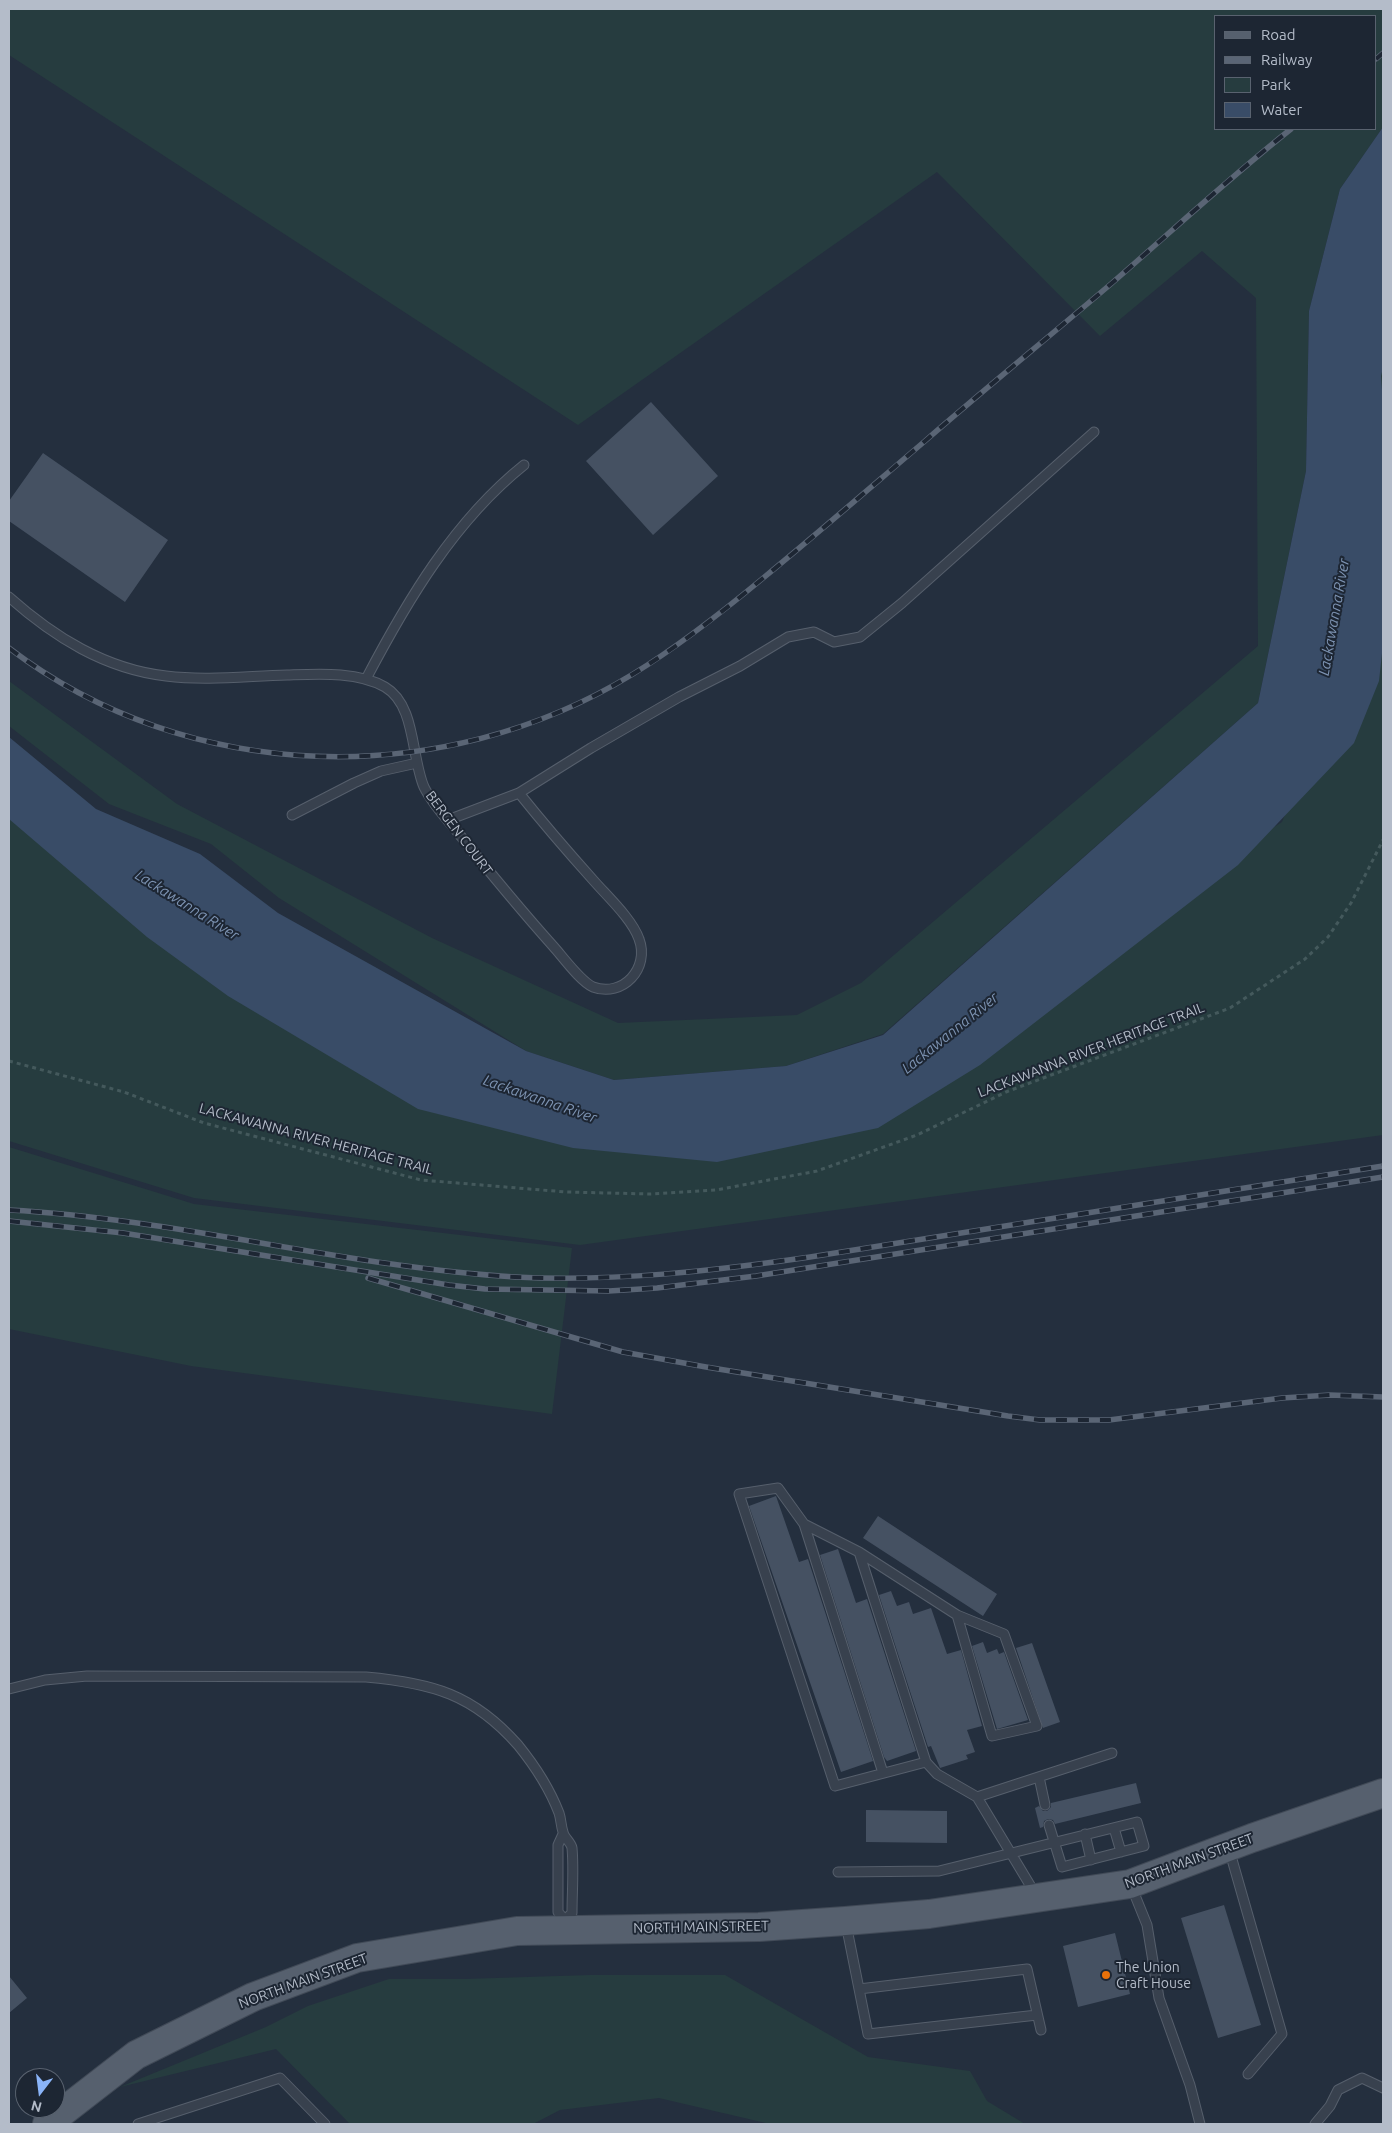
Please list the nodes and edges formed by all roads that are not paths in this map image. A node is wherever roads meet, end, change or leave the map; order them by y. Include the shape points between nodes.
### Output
1 (1094, 432) dead end
2 (524, 465) dead end
3 (9, 597) edge
4 (366, 679) junction
5 (417, 763) junction
6 (520, 793) junction
7 (292, 816) dead end
8 (448, 820) junction
9 (804, 1524) junction
10 (859, 1552) junction
11 (957, 1615) junction
12 (9, 1689) edge
13 (1112, 1753) dead end
14 (926, 1762) junction
15 (883, 1773) junction
16 (1039, 1777) junction
17 (1383, 1793) edge
18 (977, 1797) junction
19 (1045, 1805) dead end
20 (1050, 1825) dead end
21 (1114, 1828) junction
22 (563, 1834) junction
23 (1085, 1834) junction
24 (1053, 1842) junction
25 (1229, 1847) junction
26 (1011, 1852) junction
27 (1122, 1852) junction
28 (1091, 1860) junction
29 (838, 1872) dead end
30 (1130, 1884) junction
31 (1038, 1897) junction
32 (845, 1921) junction
33 (565, 1925) junction
34 (859, 1990) junction
35 (1037, 2015) junction
36 (1041, 2030) dead end
37 (1248, 2074) dead end
38 (1383, 2088) edge
39 (47, 2124) edge
40 (138, 2124) edge
41 (325, 2124) edge
42 (1200, 2124) edge
43 (1315, 2124) edge

1 - 6 lane via 860,637 834,642 814,632 788,637 591,748
2 - 4 lane via 505,480 448,544 396,622
3 - 4 lane, BERGEN COURT via 74,647 137,670 200,678 322,674
4 - 5 lane, BERGEN COURT via 391,691 403,708
5 - 7 lane via 382,771
5 - 8 lane, BERGEN COURT via 425,788
6 - 8 lane
6 - 8 lane, BERGEN COURT via 544,826 638,935 641,948 639,964 627,984 619,988 603,988 584,980 518,907
9 - 10 lane
9 - 15 lane
9 - 15 lane via 778,1488 739,1494 835,1786
10 - 11 lane
10 - 14 lane
11 - 11 lane via 1004,1634 1037,1726 992,1736
12 - 22 lane via 45,1680 87,1676 366,1677 431,1687 476,1707 500,1725 546,1784 560,1815
13 - 16 lane
14 - 15 lane
14 - 18 lane via 937,1774
16 - 18 lane
16 - 19 lane
17 - 25 main road, NORTH MAIN STREET
18 - 26 lane
20 - 24 lane
21 - 23 lane
21 - 27 lane
21 - 27 lane via 1137,1822 1144,1846
22 - 33 lane via 558,1845 558,1912
22 - 33 lane via 572,1845 572,1913
23 - 24 lane
23 - 28 lane
24 - 26 lane
24 - 28 lane via 1062,1867
25 - 30 main road, NORTH MAIN STREET
25 - 37 lane via 1282,2034
26 - 29 lane via 939,1871
26 - 31 lane
27 - 28 lane
30 - 31 main road, NORTH MAIN STREET
30 - 42 lane via 1148,1925 1159,1998 1190,2085
31 - 32 main road, NORTH MAIN STREET via 929,1914
32 - 33 main road, NORTH MAIN STREET via 759,1927
32 - 34 lane
33 - 39 main road, NORTH MAIN STREET via 357,1958 253,1997 136,2055
34 - 35 lane via 868,2034
34 - 35 lane via 1028,1969
35 - 36 lane
38 - 43 lane via 1362,2078 1338,2090
40 - 41 lane via 280,2078

